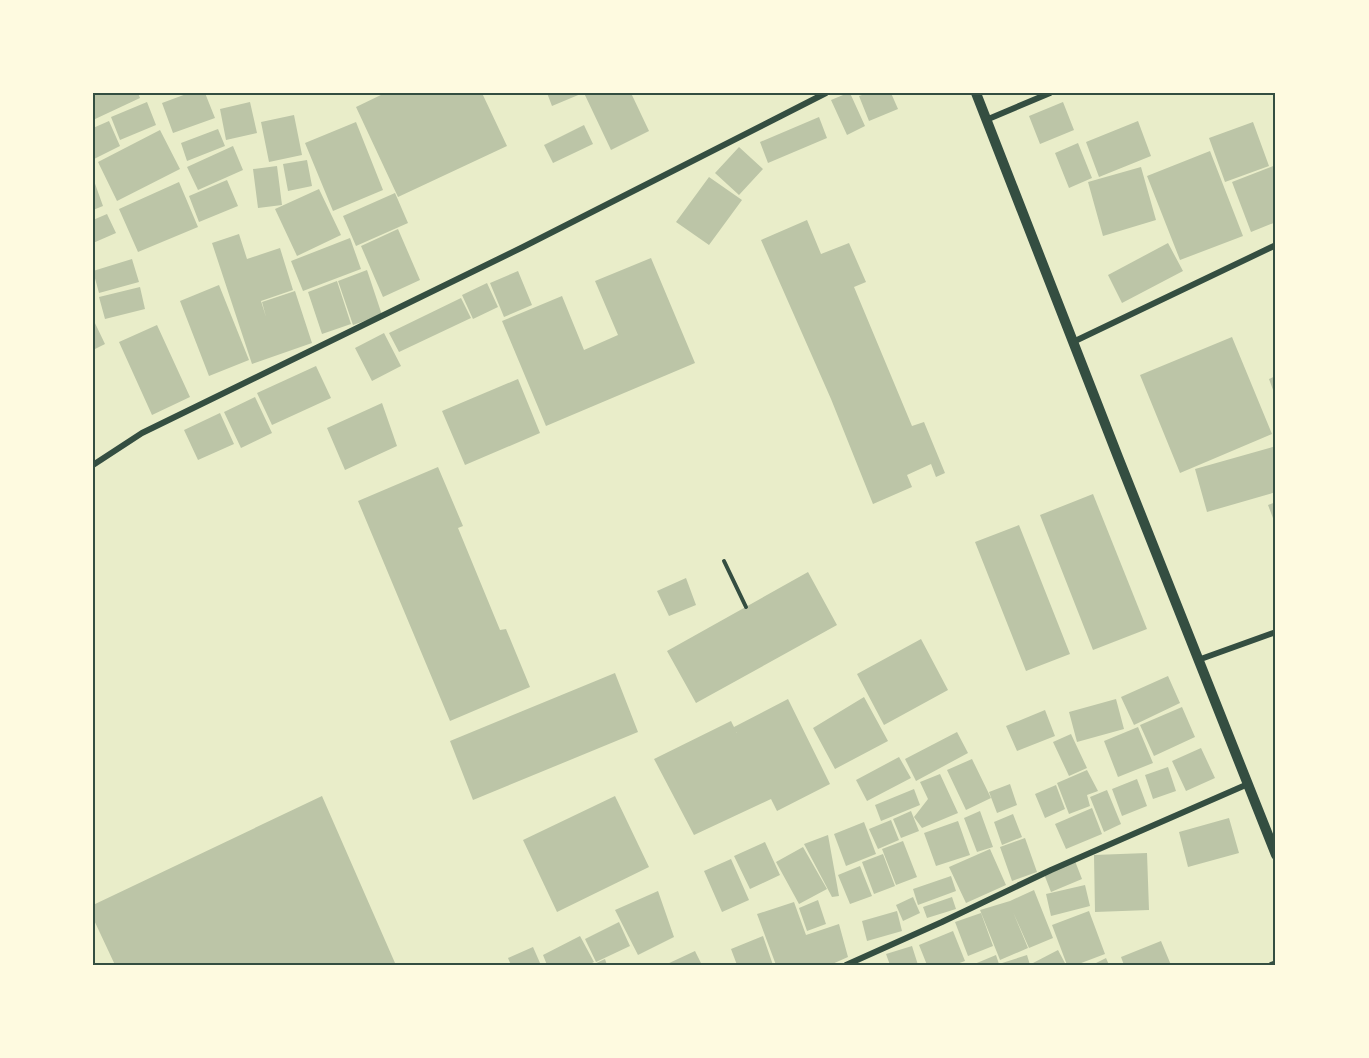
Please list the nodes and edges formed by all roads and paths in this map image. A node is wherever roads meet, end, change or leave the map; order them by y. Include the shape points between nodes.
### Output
1 (826, 93) edge
2 (976, 93) edge
3 (1050, 93) edge
4 (986, 120) junction
5 (1276, 246) edge
6 (1073, 342) junction
7 (93, 465) edge
8 (724, 561) dead end
9 (746, 607) dead end
10 (1276, 632) edge
11 (1198, 660) junction
12 (1248, 784) junction
13 (1276, 855) edge
14 (1276, 963) edge
15 (846, 965) edge
16 (1271, 965) edge

1 - 7 street via 523,247 142,433
2 - 4 street
3 - 4 street
4 - 6 street
5 - 6 street
6 - 11 street
8 - 9 path
10 - 11 street
11 - 12 street
12 - 13 street
12 - 15 street
14 - 16 street

